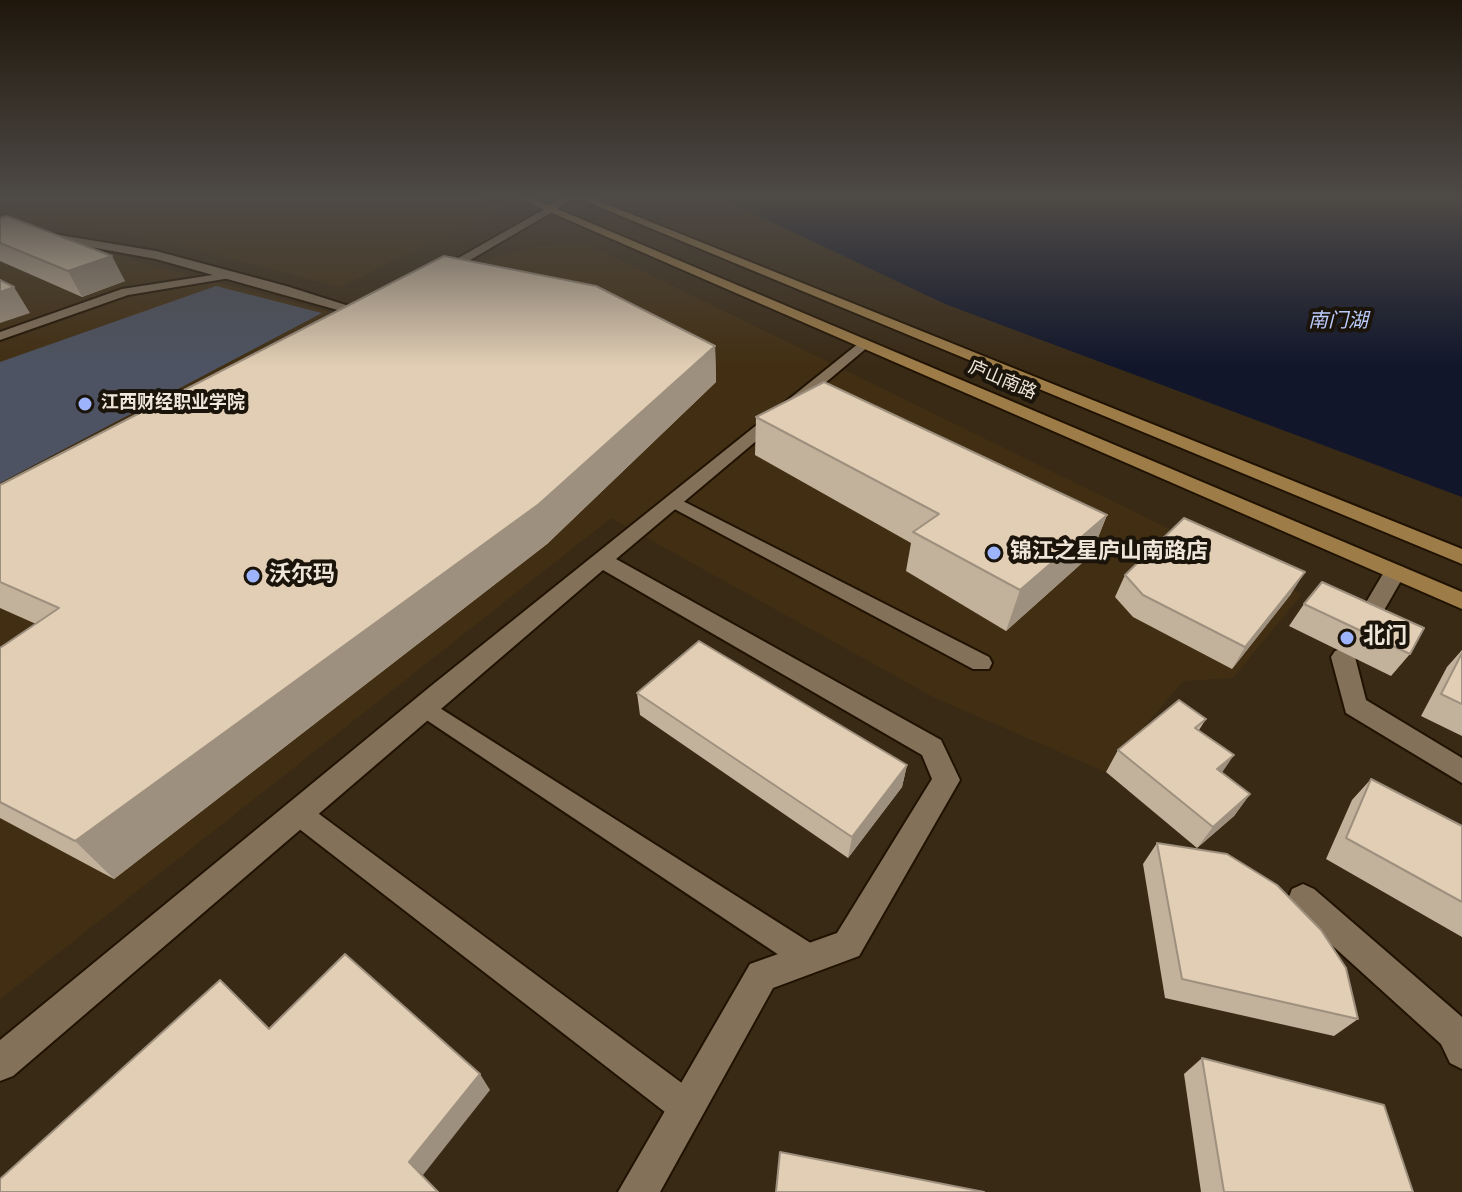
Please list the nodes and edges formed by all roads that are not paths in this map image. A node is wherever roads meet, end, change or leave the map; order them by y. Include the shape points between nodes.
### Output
1 (143, 255) edge
2 (470, 255) edge
3 (657, 255) edge
4 (721, 255) edge
5 (232, 275) junction
6 (428, 279) edge
7 (364, 314) edge
8 (0, 336) edge
9 (864, 343) junction
10 (673, 501) junction
11 (1462, 557) edge
12 (601, 560) junction
13 (1395, 572) junction
14 (1462, 601) edge
15 (1363, 627) edge
16 (1343, 657) dead end
17 (981, 663) dead end
18 (424, 707) junction
19 (1462, 772) edge
20 (298, 813) junction
21 (1303, 899) dead end
22 (810, 959) junction
23 (1462, 1051) edge
24 (0, 1063) edge
25 (686, 1107) junction
26 (638, 1192) edge

1 - 5 street
2 - 6 street
3 - 9 main road, 庐山南路
4 - 11 main road, 庐山南路
5 - 7 street
5 - 8 lane via 126,292
9 - 10 street
9 - 13 main road, 庐山南路
10 - 12 street
10 - 17 lane
12 - 18 street
12 - 22 street via 932,748 946,780 848,945
13 - 14 main road, 庐山南路
13 - 15 street
16 - 19 street via 1355,706
18 - 20 street
18 - 22 lane
20 - 24 street
20 - 25 lane
21 - 23 street via 1453,1032
22 - 25 street via 762,976
25 - 26 street

